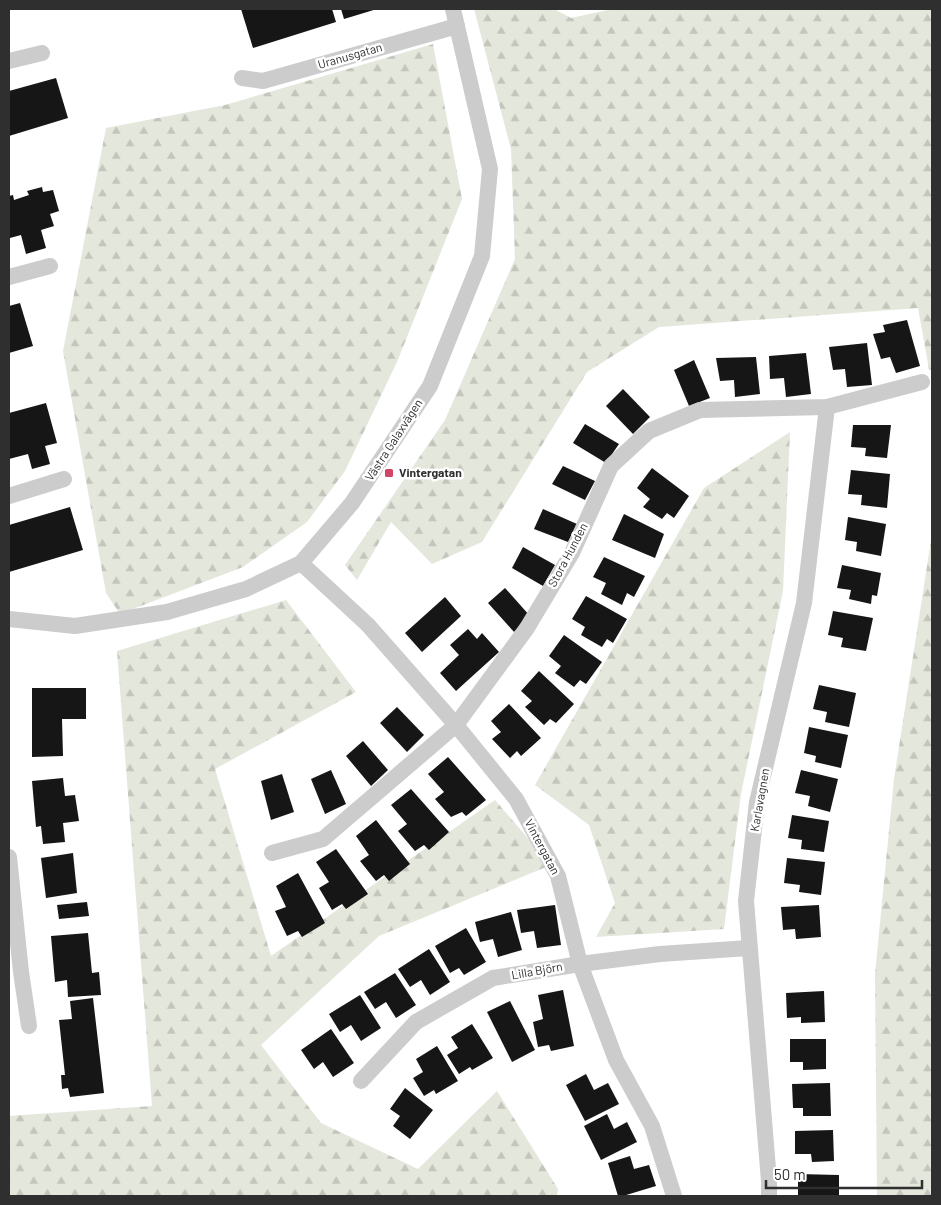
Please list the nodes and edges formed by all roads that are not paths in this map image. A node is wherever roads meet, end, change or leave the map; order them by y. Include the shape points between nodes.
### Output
1 (453, 9) edge
2 (457, 26) junction
3 (42, 53) dead end
4 (9, 61) edge
5 (242, 78) dead end
6 (50, 266) dead end
7 (9, 277) edge
8 (922, 382) dead end
9 (827, 407) junction
10 (64, 480) dead end
11 (9, 496) edge
12 (301, 562) junction
13 (9, 619) edge
14 (456, 725) junction
15 (272, 853) dead end
16 (9, 857) edge
17 (749, 948) junction
18 (580, 964) junction
19 (15, 973) edge
20 (29, 1026) dead end
21 (361, 1081) dead end
22 (674, 1196) edge
23 (769, 1196) edge

1 - 2 street, Västra Galaxvägen
2 - 5 street, Uranusgatan via 263,81
2 - 12 street, Västra Galaxvägen via 490,169 482,256 430,386 352,504
3 - 4 street
6 - 7 street
8 - 9 street, Stora Hunden
9 - 14 street, Stora Hunden via 700,410 649,431 611,466 572,554 527,628
9 - 17 street, Karlavagnen via 804,603 757,802 746,901
10 - 11 street
12 - 13 street, Västra Galaxvägen via 246,589 168,612 75,626
12 - 14 street, Vintergatan via 368,625
14 - 15 street, Stora Hunden via 323,838
14 - 18 street, Vintergatan via 516,799 558,876
16 - 19 street
17 - 18 street, Lilla Björn
17 - 23 street, Karlavagnen
18 - 21 street, Lilla Björn via 494,978 416,1022
18 - 22 street, Vintergatan via 616,1060 652,1126
19 - 20 street

